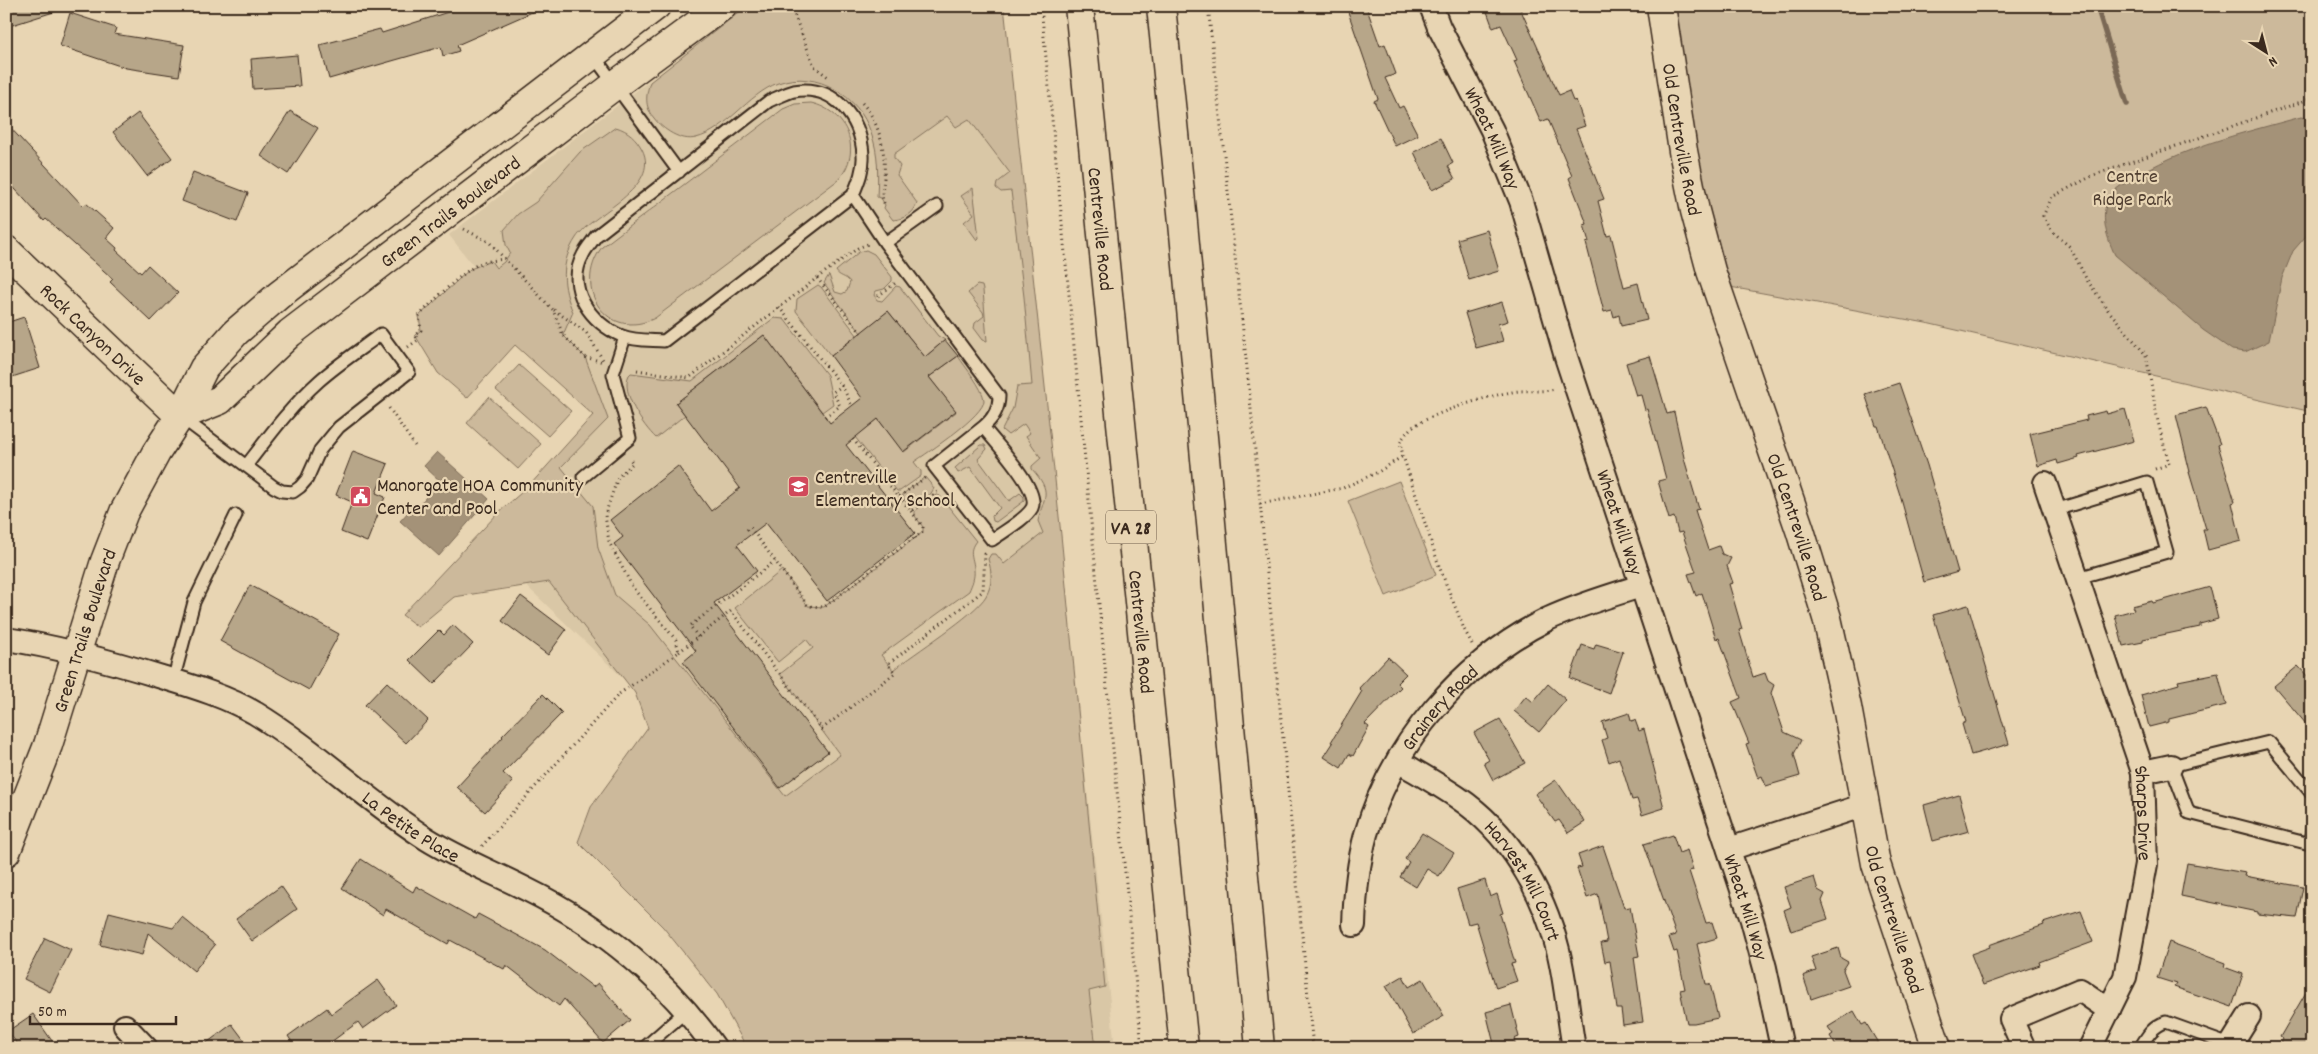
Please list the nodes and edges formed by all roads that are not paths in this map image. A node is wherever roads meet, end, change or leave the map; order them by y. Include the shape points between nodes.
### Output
1 (656, 6) edge
2 (722, 6) edge
3 (1079, 6) edge
4 (1161, 6) edge
5 (1431, 6) edge
6 (1661, 6) edge
7 (592, 55) junction
8 (615, 85) junction
9 (679, 172) junction
10 (853, 195) junction
11 (937, 206) dead end
12 (885, 243) junction
13 (6, 250) edge
14 (625, 337) junction
15 (180, 416) junction
16 (983, 427) junction
17 (246, 466) junction
18 (583, 477) dead end
19 (2045, 483) dead end
20 (2055, 510) junction
21 (236, 514) dead end
22 (2078, 578) junction
23 (1641, 586) junction
24 (6, 639) edge
25 (76, 654) junction
26 (173, 681) junction
27 (1398, 761) junction
28 (2172, 766) junction
29 (2143, 772) junction
30 (2312, 794) edge
31 (1865, 806) junction
32 (2312, 827) edge
33 (1729, 849) junction
34 (6, 852) edge
35 (1354, 925) dead end
36 (2109, 1010) junction
37 (686, 1011) junction
38 (2249, 1016) dead end
39 (125, 1026) dead end
40 (2230, 1047) edge
41 (146, 1048) edge
42 (644, 1048) edge
43 (715, 1048) edge
44 (1184, 1048) edge
45 (1260, 1048) edge
46 (1574, 1048) edge
47 (1782, 1048) edge
48 (1937, 1048) edge
49 (2024, 1048) edge
50 (2090, 1048) edge
51 (2140, 1048) edge

1 - 7 main road, Green Trails Boulevard
2 - 8 main road, Green Trails Boulevard
3 - 44 main road, Centreville Road / VA 28
4 - 45 main road
5 - 23 street, Wheat Mill Way via 1492,130 1521,201 1574,381
6 - 31 main road, Old Centreville Road via 1694,211 1827,618
7 - 8 lane
7 - 15 main road, Green Trails Boulevard via 278,295 243,326 204,368
8 - 9 lane
8 - 15 main road, Green Trails Boulevard via 290,333 220,400
9 - 10 lane via 769,101 793,92 812,92 831,96 854,120 863,165
9 - 14 lane via 596,236 582,256 578,285 584,303 603,327
10 - 12 lane
10 - 14 lane via 664,341
11 - 12 lane
12 - 16 lane via 999,396 995,413
13 - 15 main road, Rock Canyon Drive
14 - 18 lane via 613,374 630,438
15 - 17 lane
15 - 25 main road, Green Trails Boulevard via 124,512
16 - 16 lane via 1030,487 1034,500 1027,514 992,540 934,466
17 - 17 lane via 282,491 293,492 300,487 320,450 334,433 409,372 381,334 301,398
19 - 20 street, Sharps Drive
20 - 22 street, Sharps Drive
20 - 22 lane via 2147,482 2166,552
21 - 26 lane via 194,602
22 - 29 street, Sharps Drive
23 - 27 street, Grainery Road via 1576,606 1519,635 1462,680 1436,707
23 - 33 street, Wheat Mill Way
24 - 25 street, La Petite Place
25 - 26 street, La Petite Place
25 - 34 main road, Green Trails Boulevard via 48,745
26 - 37 street, La Petite Place via 252,712 293,738 428,840 562,908 638,963
27 - 35 street, Grainery Road via 1366,834 1359,864
27 - 46 street, Harvest Mill Court via 1472,809 1488,822 1517,856 1550,921
28 - 29 street
28 - 30 lane via 2268,742
28 - 32 lane via 2189,813 2310,844
29 - 36 street, Sharps Drive via 2146,864 2125,977
31 - 33 street
31 - 48 main road, Old Centreville Road via 1883,890
33 - 47 street, Wheat Mill Way via 1765,968
36 - 49 street via 2080,990 2011,1018
36 - 50 street, Sharps Drive
37 - 42 lane
37 - 43 street, La Petite Place
38 - 40 street
39 - 41 street
40 - 51 lane via 2166,1022 2147,1036

